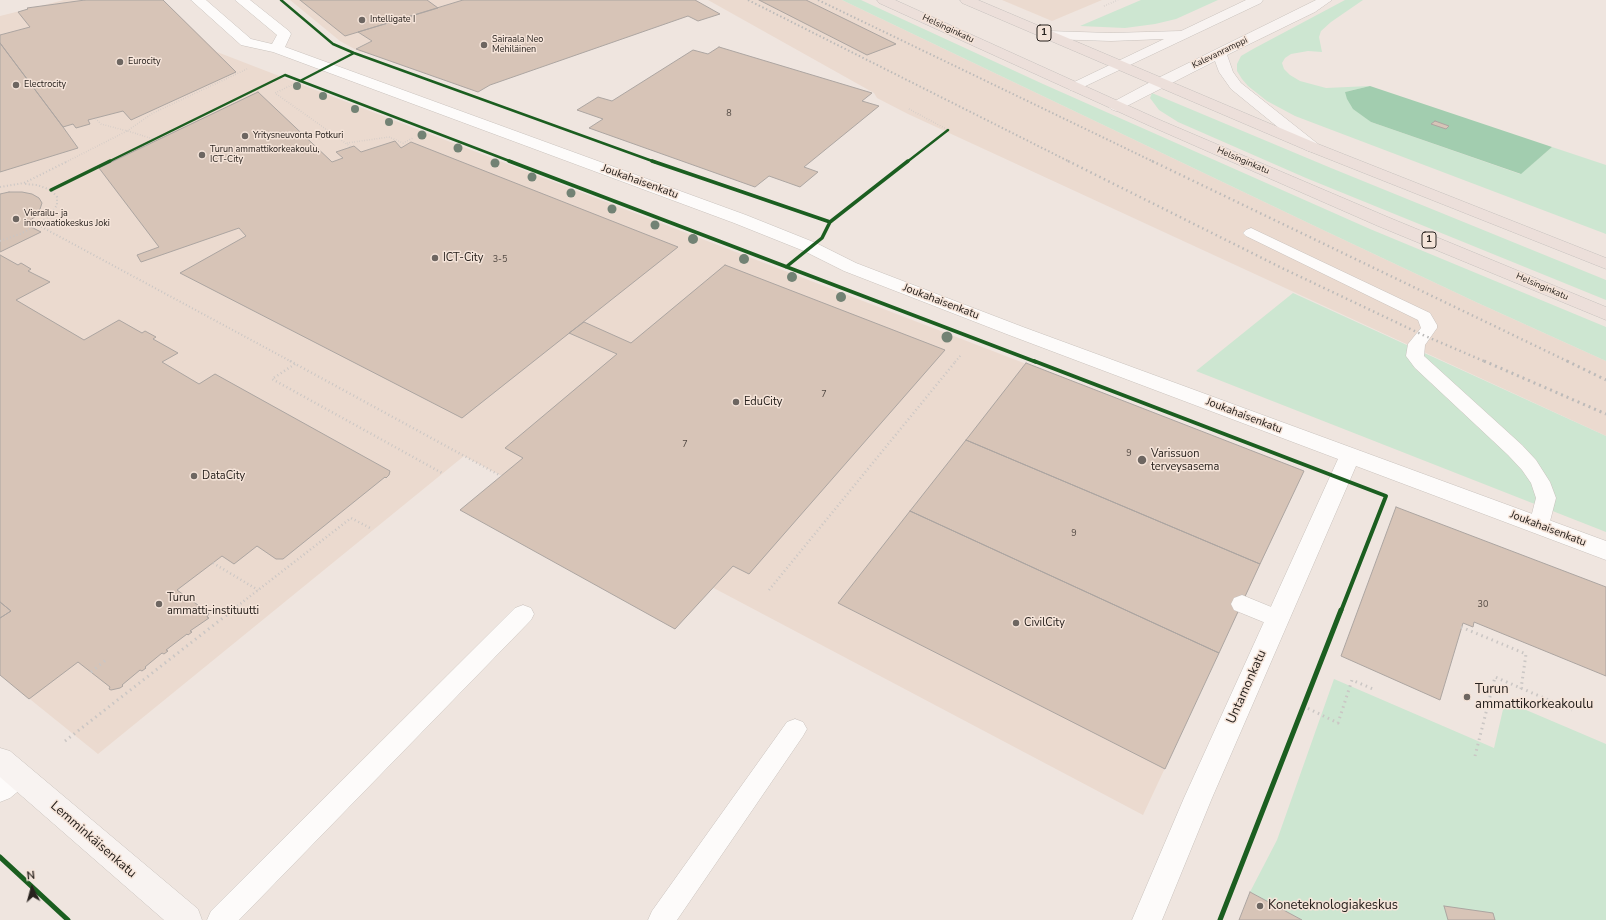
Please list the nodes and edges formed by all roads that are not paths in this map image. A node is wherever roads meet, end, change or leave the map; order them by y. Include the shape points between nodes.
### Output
1 (198, 0) edge
2 (242, 0) edge
3 (884, 0) edge
4 (967, 0) edge
5 (1256, 0) edge
6 (1325, 0) edge
7 (1189, 33) junction
8 (1048, 35) junction
9 (277, 49) junction
10 (1219, 53) junction
11 (1120, 66) junction
12 (1160, 83) junction
13 (1075, 88) junction
14 (1116, 106) junction
15 (1312, 147) junction
16 (1251, 233) dead end
17 (1606, 264) edge
18 (1606, 314) edge
19 (1350, 456) junction
20 (1539, 525) junction
21 (1606, 551) edge
22 (1242, 604) dead end
23 (523, 614) dead end
24 (1278, 619) junction
25 (795, 729) dead end
26 (6, 775) edge
27 (187, 920) edge
28 (220, 920) edge
29 (661, 920) edge
30 (1147, 920) edge

1 - 9 street, Joukahaisenkatu via 246,42
2 - 9 street via 284,34
3 - 13 highway, Helsinginkatu / 1
4 - 8 highway, 1
5 - 7 main road
6 - 10 main road, Kalevanramppi
7 - 8 main road via 1120,37
7 - 11 main road
8 - 11 highway, 1
9 - 19 street, Joukahaisenkatu via 766,229 850,267
10 - 12 main road, Kalevanramppi
10 - 15 main road via 1226,72 1236,86
11 - 12 highway, 1
11 - 13 main road
12 - 14 main road, Kalevanramppi
12 - 15 highway, 1
13 - 14 highway, Helsinginkatu / 1
14 - 18 highway, Helsinginkatu / 1 via 1384,222
15 - 17 highway, 1
16 - 20 lane via 1424,317 1429,328 1416,344 1415,356 1529,465 1546,498
19 - 20 street, Joukahaisenkatu
19 - 24 street, Untamonkatu
20 - 21 street, Joukahaisenkatu
22 - 24 lane
23 - 28 lane
24 - 30 street, Untamonkatu
25 - 29 lane
26 - 27 main road, Lemminkäisenkatu

